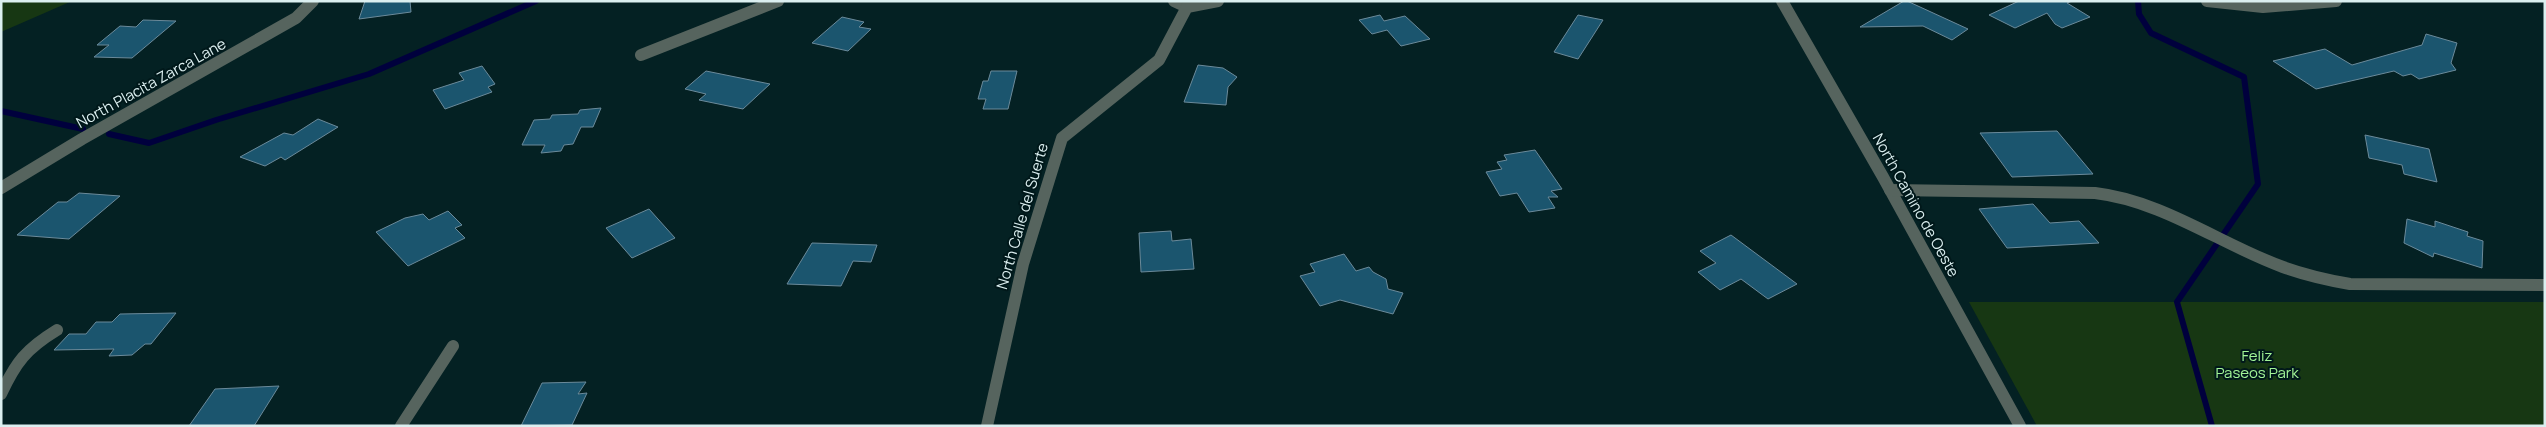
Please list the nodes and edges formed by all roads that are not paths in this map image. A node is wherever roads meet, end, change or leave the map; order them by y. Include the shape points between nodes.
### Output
1 (313, 1) edge
2 (778, 1) edge
3 (1174, 1) edge
4 (1218, 1) edge
5 (1782, 1) edge
6 (2207, 1) edge
7 (2336, 1) edge
8 (1187, 7) junction
9 (641, 54) dead end
10 (1, 188) edge
11 (1890, 190) junction
12 (2545, 285) edge
13 (57, 330) dead end
14 (453, 346) dead end
15 (1, 394) edge
16 (401, 426) edge
17 (987, 426) edge
18 (2020, 426) edge

1 - 10 street, North Placita Zarca Lane via 296,18
2 - 9 street
3 - 8 street
4 - 8 street
5 - 11 street, North Camino de Oeste
6 - 7 street via 2263,7
8 - 17 street, North Calle del Suerte via 1159,60 1062,138 1022,264
11 - 12 street via 2067,192 2119,196 2188,223 2282,267 2350,284
11 - 18 street, North Camino de Oeste
13 - 15 street via 27,347 13,367
14 - 16 street

